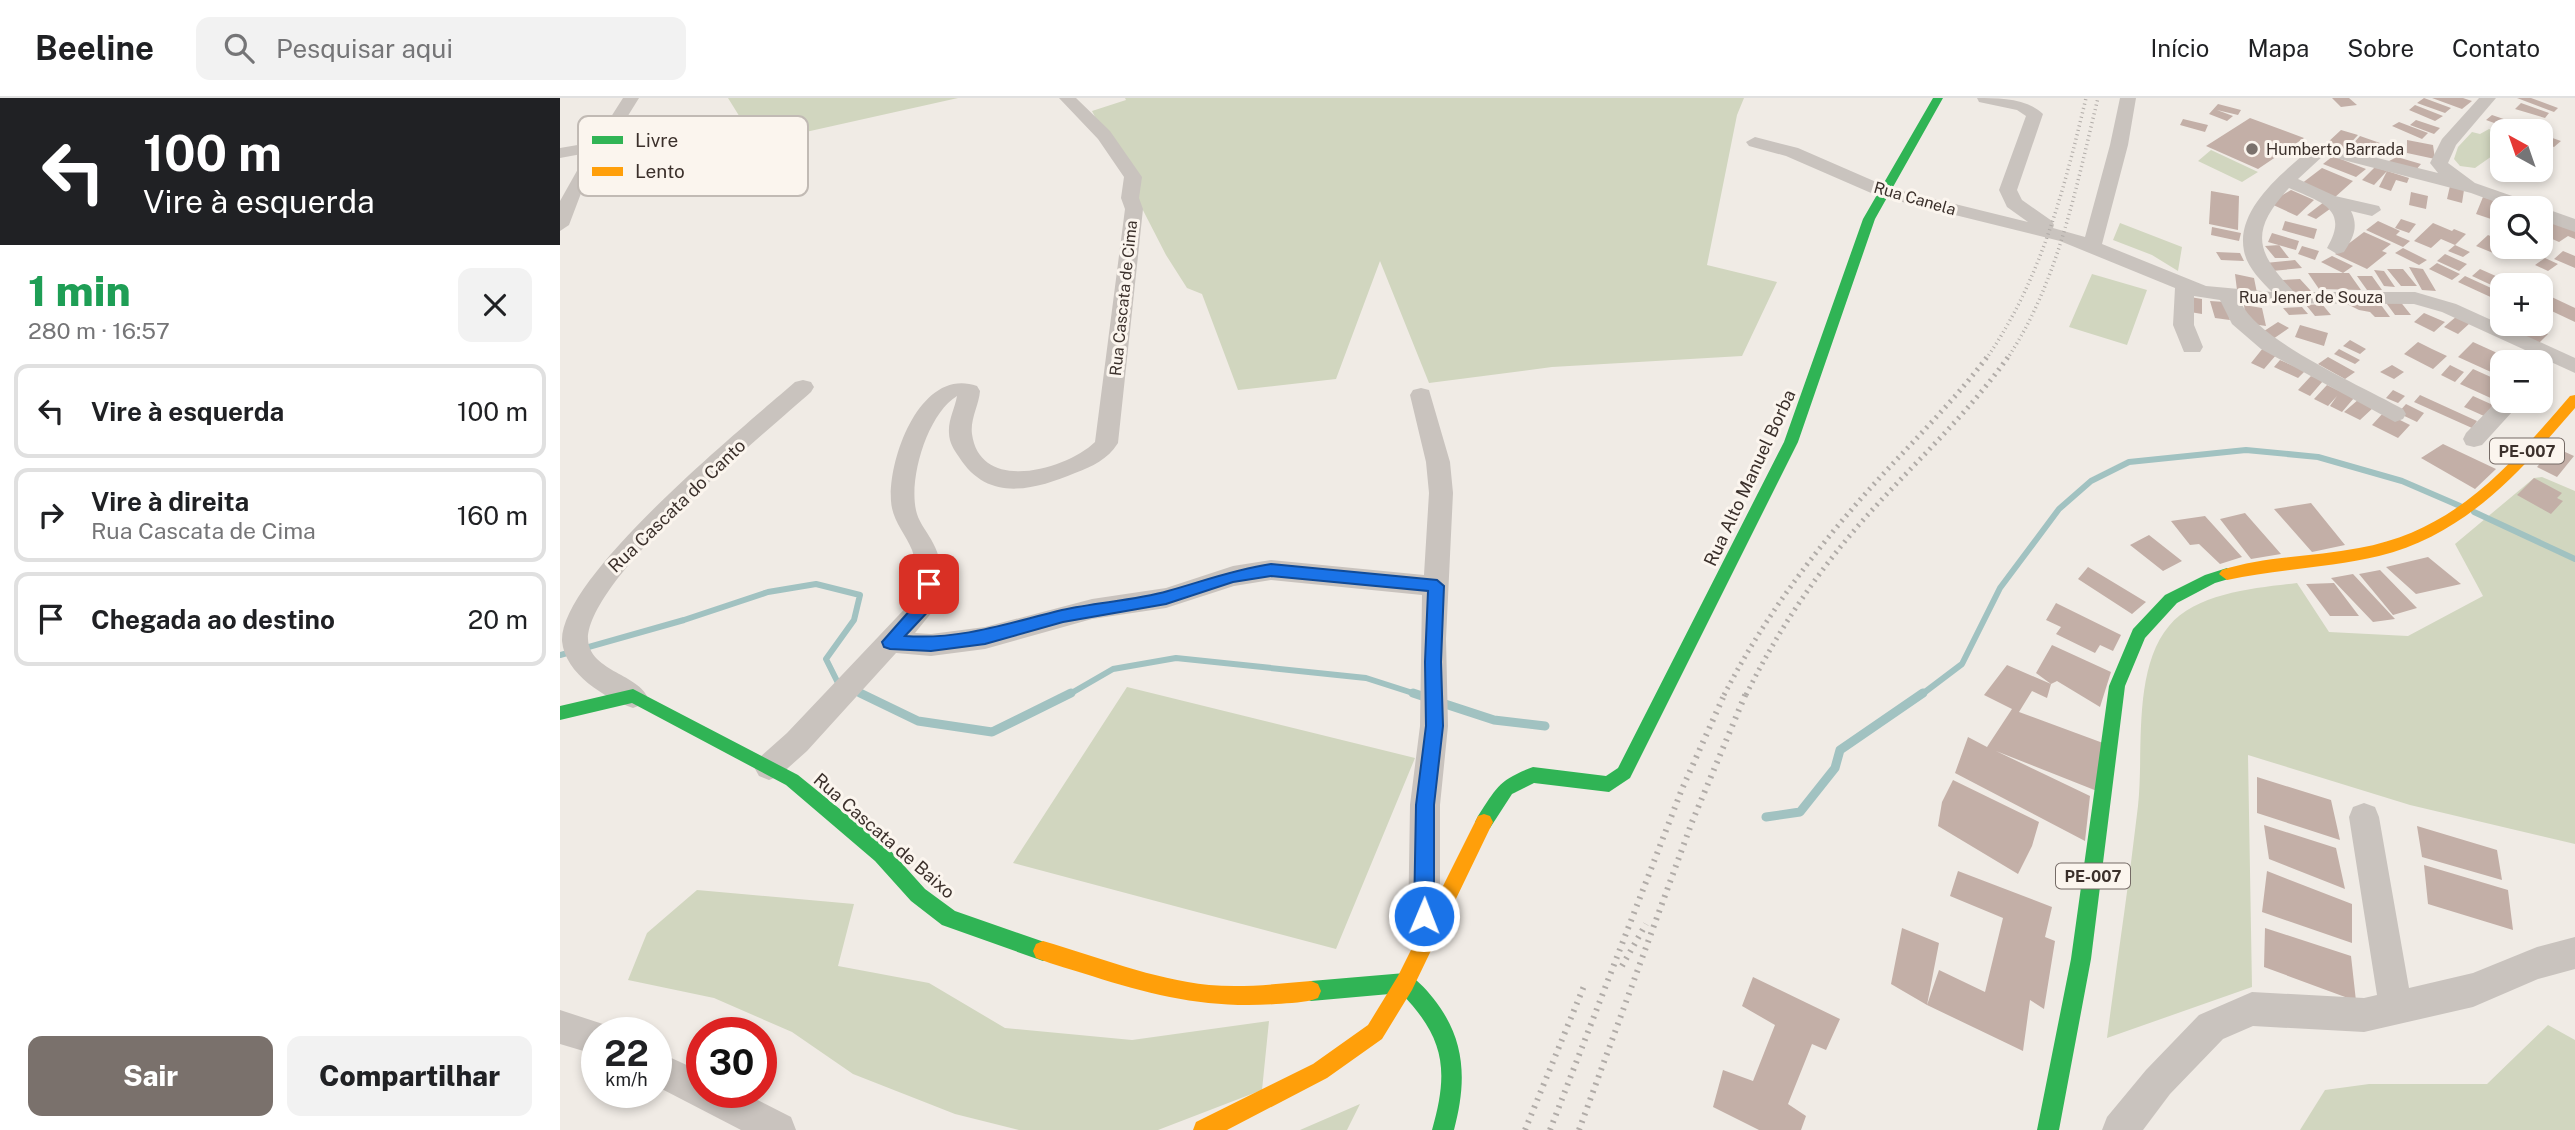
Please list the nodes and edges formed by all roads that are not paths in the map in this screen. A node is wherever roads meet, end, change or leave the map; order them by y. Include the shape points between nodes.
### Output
1 (631, 98) edge
2 (1067, 98) edge
3 (1938, 98) edge
4 (1984, 98) edge
5 (2128, 98) edge
6 (2488, 98) edge
7 (619, 116) edge
8 (1755, 142) dead end
9 (578, 150) edge
10 (560, 153) edge
11 (578, 174) edge
12 (2286, 180) junction
13 (567, 189) edge
14 (2477, 189) junction
15 (1884, 192) junction
16 (2496, 196) edge
17 (2334, 201) junction
18 (2372, 210) dead end
19 (2553, 218) edge
20 (560, 225) edge
21 (2575, 226) edge
22 (2039, 230) joint
23 (2067, 237) junction
24 (2092, 246) junction
25 (2337, 248) dead end
26 (2186, 286) junction
27 (2228, 296) junction
28 (2289, 298) junction
29 (2192, 347) dead end
30 (2525, 350) edge
31 (2553, 364) edge
32 (2575, 366) edge
33 (803, 387) dead end
34 (1421, 395) dead end
35 (2575, 399) edge
36 (2499, 413) edge
37 (2395, 414) dead end
38 (2474, 439) dead end
39 (1437, 586) junction
40 (890, 642) junction
41 (633, 696) junction
42 (835, 701) joint
43 (560, 713) edge
44 (769, 767) junction
45 (2364, 817) dead end
46 (1424, 944) junction
47 (2575, 953) edge
48 (1405, 982) junction
49 (2396, 1009) junction
50 (560, 1027) edge
51 (581, 1033) edge
52 (736, 1108) edge
53 (778, 1130) edge
54 (1204, 1130) edge
55 (1443, 1130) edge
56 (2048, 1130) edge
57 (2120, 1130) edge

1 - 7 street
2 - 40 street, Rua Cascata de Cima via 1104,135 1133,177 1106,443 1100,453 1037,480 1002,480 966,451 959,430 969,391 951,390 941,396 923,425 901,486 904,513 925,552 928,601
3 - 15 street, Rua Alto Manuel Borba
4 - 23 street via 2022,106 2035,114 2008,190 2014,203 2030,216
5 - 24 street
6 - 14 street via 2448,143 2439,163
8 - 15 street, Rua Canela via 1791,152
9 - 10 street
11 - 13 street
12 - 14 street via 2321,149
12 - 17 street
12 - 28 street via 2259,217 2253,251
13 - 20 street
14 - 16 street
15 - 22 street, Rua Canela
15 - 46 street, Rua Alto Manuel Borba via 1857,248 1791,442 1629,765 1609,784 1533,775 1506,788 1489,811
17 - 18 street
17 - 25 street via 2343,211 2347,228
19 - 21 street
22 - 23 street, Rua Jener de Souza
23 - 24 street, Rua Jener de Souza
24 - 26 street, Rua Jener de Souza
26 - 27 street, Rua Jener de Souza
26 - 29 street via 2182,313
27 - 28 street, Rua Jener de Souza
27 - 37 street via 2239,319 2268,344
28 - 30 street, Rua Jener de Souza via 2415,298 2466,315
31 - 32 street, Rua Jener de Souza
33 - 41 street, Rua Cascata do Canto via 667,510 608,571 575,626 579,649 602,680
34 - 39 street via 1441,493
35 - 56 street, PE-007 via 2478,502 2447,525 2377,550 2233,571 2202,581 2162,606 2143,625 2117,686 2081,959
36 - 38 street
39 - 40 street via 1271,570 1233,576 1166,598 1083,611 985,638 931,645
39 - 46 street via 1434,726 1425,805
40 - 42 street
41 - 43 street
41 - 44 street, Rua Cascata de Baixo
42 - 44 street
44 - 48 street, Rua Cascata de Baixo via 847,825 918,895 949,918 1013,942 1208,995 1250,996
45 - 49 street
46 - 48 street
47 - 49 street via 2473,990
48 - 54 street via 1375,1032 1359,1045 1320,1072
48 - 55 street via 1438,1019 1453,1054 1455,1080
49 - 57 street via 2364,1015 2252,1009 2211,1027
50 - 51 street
52 - 53 street

